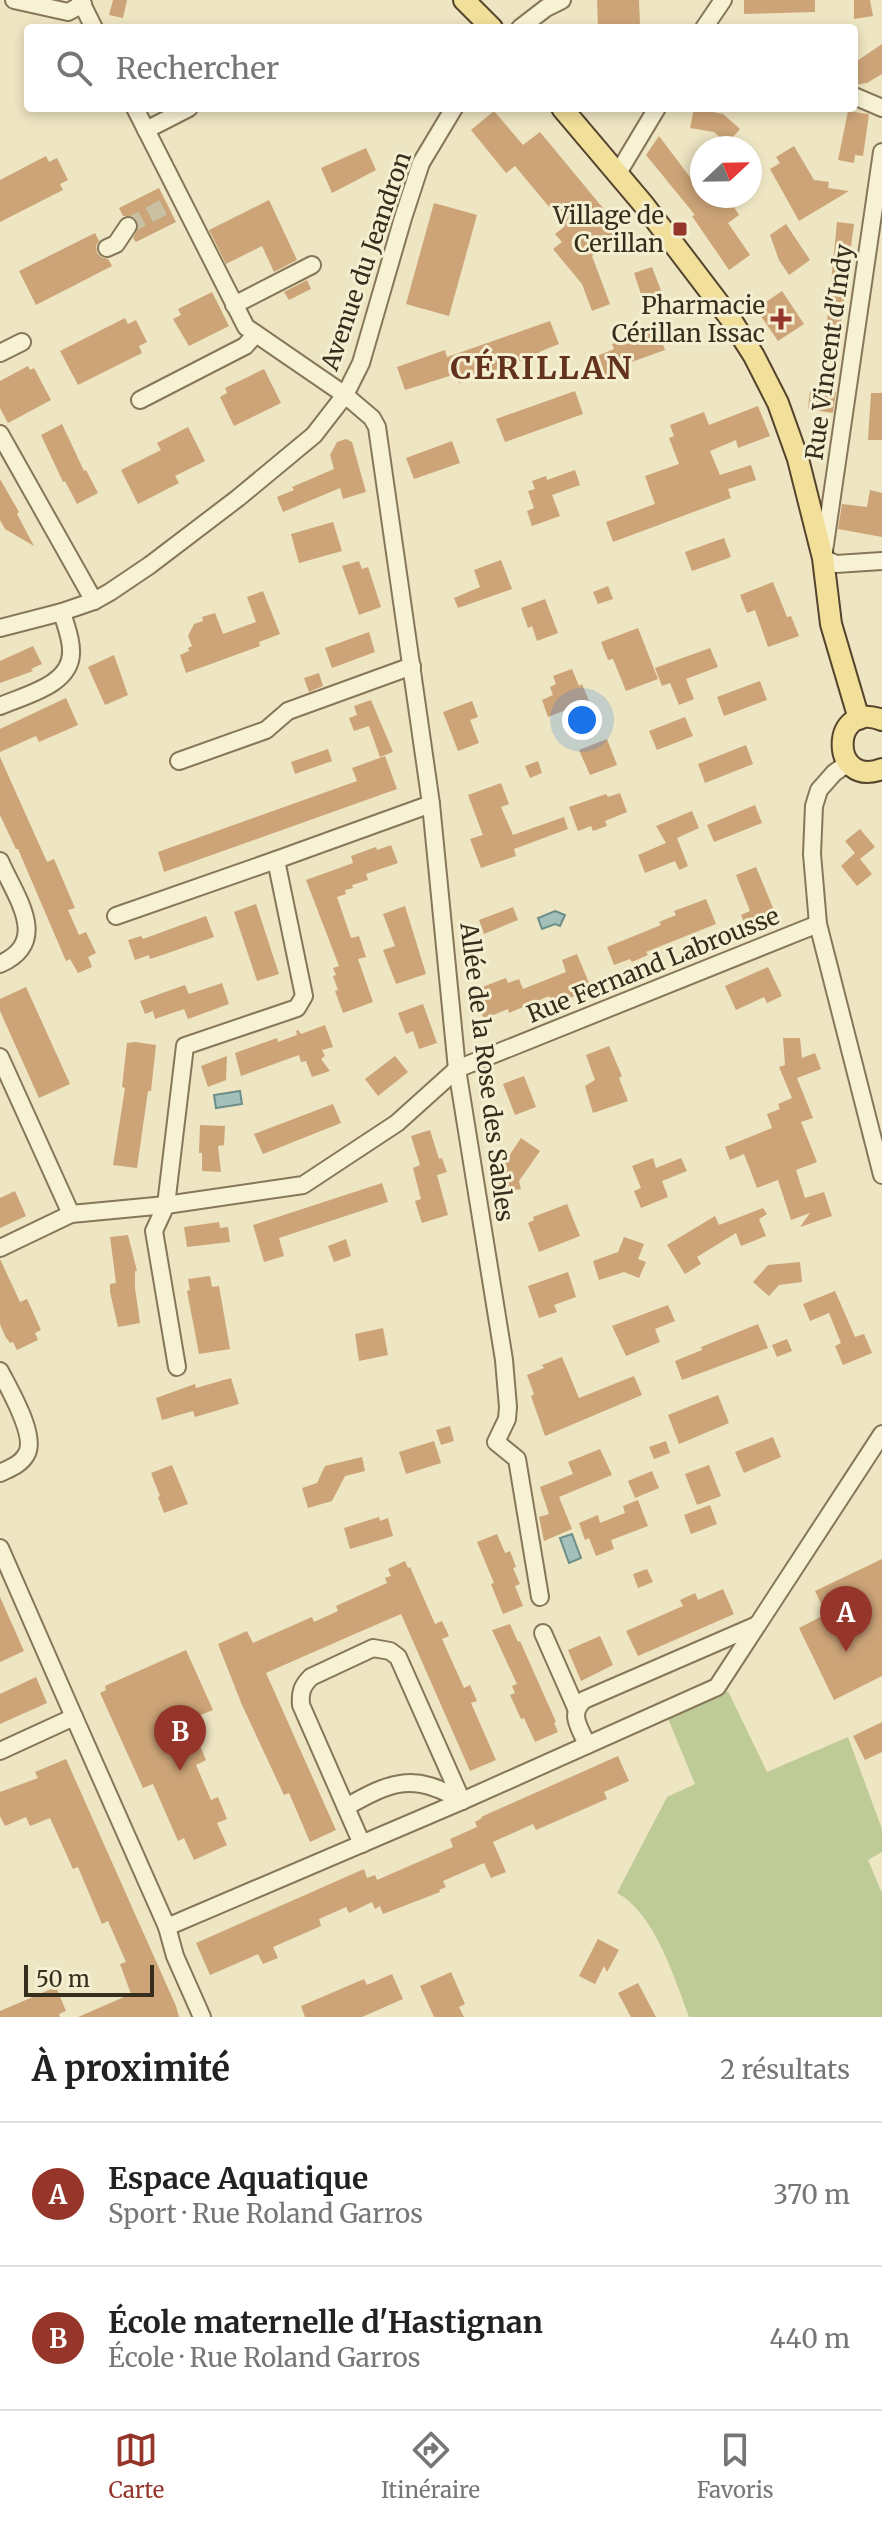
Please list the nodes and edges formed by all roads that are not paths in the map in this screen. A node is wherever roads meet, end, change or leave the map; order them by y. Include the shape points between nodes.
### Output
1 (14, 0) edge
2 (464, 0) edge
3 (562, 0) edge
4 (723, 0) edge
5 (82, 2) edge
6 (92, 24) edge
7 (488, 24) edge
8 (525, 24) edge
9 (707, 24) edge
10 (858, 98) edge
11 (882, 108) edge
12 (137, 112) edge
13 (181, 112) edge
14 (452, 112) edge
15 (565, 112) edge
16 (655, 112) edge
17 (146, 130) junction
18 (882, 152) edge
19 (618, 173) junction
20 (128, 226) tunnel mouth
21 (107, 248) dead end
22 (312, 265) dead end
23 (234, 305) junction
24 (255, 335) junction
25 (22, 342) dead end
26 (0, 353) edge
27 (345, 395) junction
28 (140, 400) dead end
29 (0, 434) edge
30 (823, 558) junction
31 (882, 561) edge
32 (94, 601) junction
33 (62, 612) junction
34 (0, 628) edge
35 (412, 666) junction
36 (0, 706) edge
37 (859, 719) junction
38 (882, 720) edge
39 (179, 761) dead end
40 (848, 763) junction
41 (878, 776) edge
42 (431, 804) junction
43 (276, 860) junction
44 (0, 861) edge
45 (116, 916) dead end
46 (818, 924) junction
47 (0, 964) edge
48 (0, 1057) edge
49 (457, 1069) junction
50 (882, 1175) edge
51 (166, 1205) junction
52 (71, 1214) junction
53 (0, 1248) edge
54 (177, 1367) dead end
55 (0, 1371) edge
56 (882, 1434) edge
57 (0, 1473) edge
58 (0, 1548) edge
59 (540, 1597) dead end
60 (757, 1625) junction
61 (543, 1633) dead end
62 (576, 1708) junction
63 (74, 1717) junction
64 (587, 1745) junction
65 (0, 1751) edge
66 (462, 1801) junction
67 (346, 1807) junction
68 (362, 1844) junction
69 (167, 1927) junction
70 (202, 2017) edge

1 - 5 street via 68,12
2 - 7 main road
3 - 8 street
4 - 9 street
5 - 6 street
10 - 11 street
12 - 17 street
13 - 17 street
14 - 27 street, Avenue du Jeandron via 421,163 361,363
15 - 19 main road
16 - 19 street
17 - 23 street via 174,202
18 - 30 street, Rue Vincent d'Indy
19 - 30 main road via 754,356 798,459
20 - 21 street
22 - 23 street
23 - 24 street
24 - 27 street, Allée de la Rose des Sables
24 - 28 street via 245,346
25 - 26 street
27 - 32 street, Avenue du Jeandron via 314,435 238,498
27 - 35 street, Allée de la Rose des Sables via 377,427
29 - 32 street
30 - 31 street via 836,564
30 - 37 main road via 831,624
32 - 33 street, Avenue du Jeandron
33 - 34 street, Avenue du Jeandron
33 - 36 street via 71,650 63,675
35 - 39 street via 288,711 266,730
35 - 42 street, Allée de la Rose des Sables
37 - 38 main road
37 - 40 main road via 842,738
40 - 41 main road
40 - 46 street via 827,779 814,806
42 - 43 street
42 - 49 street, Allée de la Rose des Sables
43 - 45 street
43 - 51 street via 304,996 297,1008 185,1046
44 - 47 street via 28,936 24,948
46 - 49 street, Rue Fernand Labrousse
46 - 50 street
48 - 52 street
49 - 51 street, Rue Fernand Labrousse via 397,1123 303,1185
49 - 59 street, Allée de la Rose des Sables via 504,1360 507,1419 496,1442 517,1459
51 - 52 street, Rue Fernand Labrousse
51 - 54 street via 154,1231
52 - 53 street
55 - 57 street via 30,1447 16,1466
56 - 60 street
58 - 63 street
60 - 62 street
60 - 64 street via 717,1687
61 - 62 street
62 - 64 street
63 - 65 street
63 - 69 street
64 - 66 street
66 - 67 street via 442,1789 399,1782
66 - 67 street via 398,1657 373,1648 311,1677 300,1694
66 - 68 street
67 - 68 street
68 - 69 street
69 - 70 street

